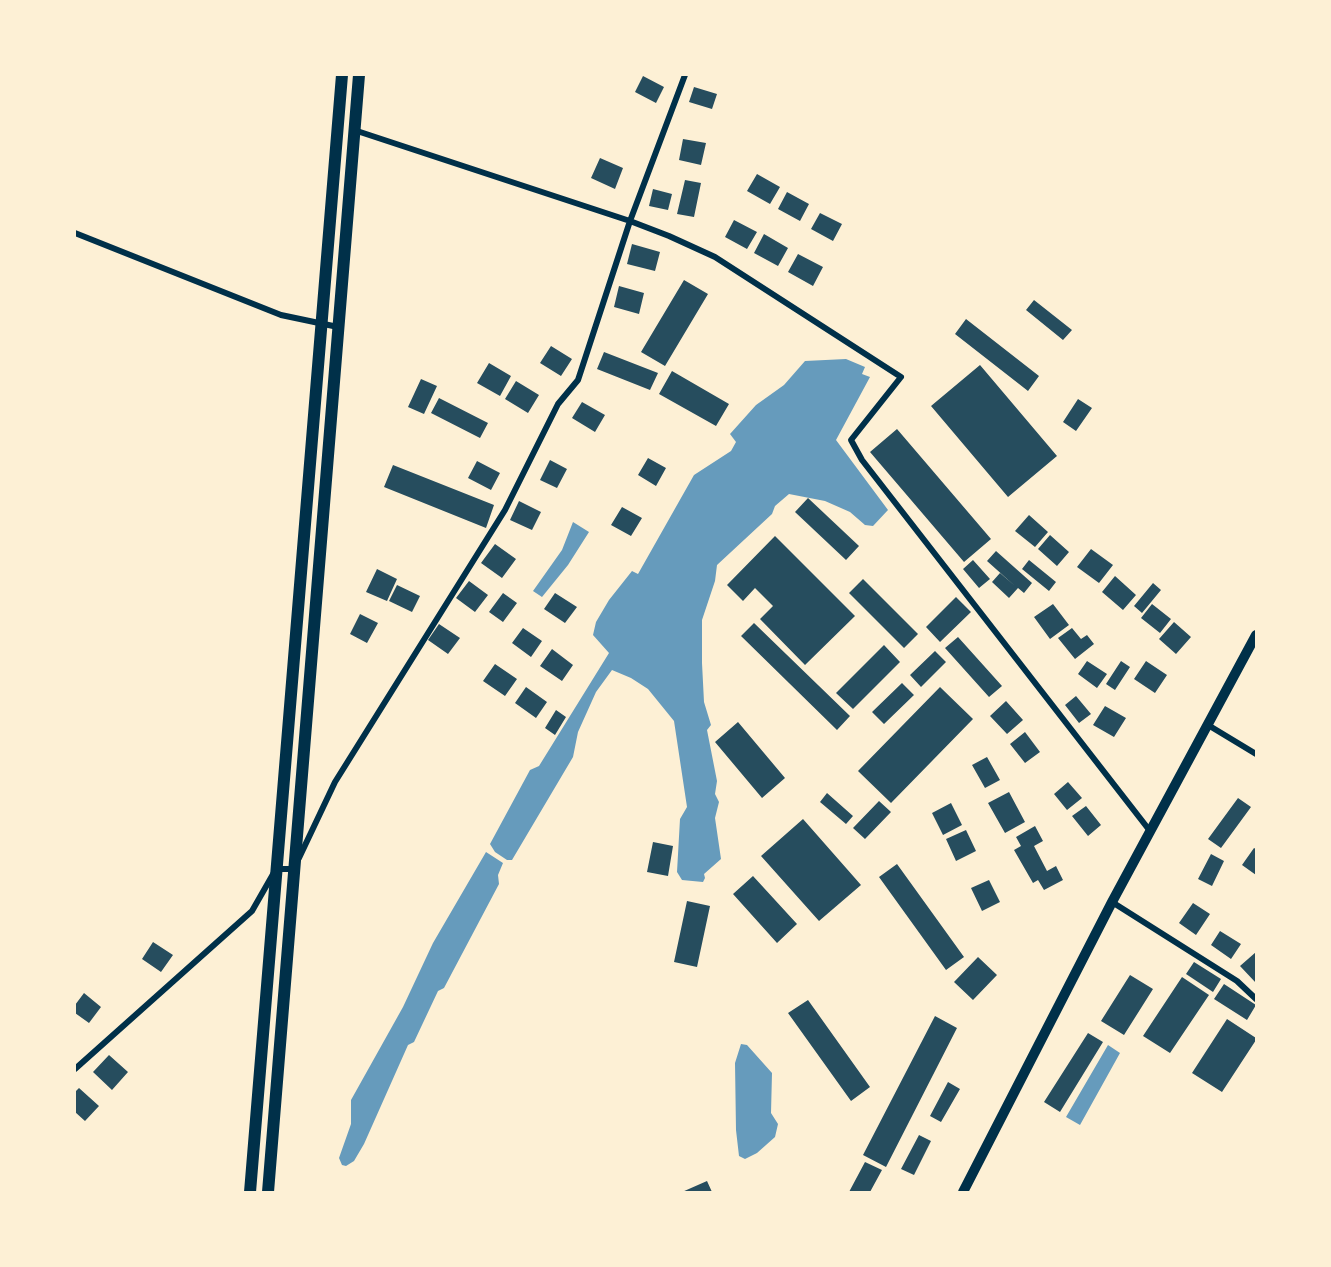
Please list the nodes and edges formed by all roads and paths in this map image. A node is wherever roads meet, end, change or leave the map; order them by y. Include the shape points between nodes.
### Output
1 (342, 75) edge
2 (359, 75) edge
3 (685, 75) edge
4 (337, 126) junction
5 (354, 130) junction
6 (630, 221) junction
7 (75, 233) edge
8 (321, 323) junction
9 (338, 327) junction
10 (1256, 635) edge
11 (1208, 724) junction
12 (1256, 754) edge
13 (1150, 831) junction
14 (276, 869) junction
15 (294, 869) junction
16 (1112, 902) junction
17 (1256, 999) edge
18 (75, 1069) edge
19 (250, 1192) edge
20 (268, 1192) edge
21 (963, 1192) edge

1 - 4 main road
2 - 5 main road
3 - 6 street
4 - 5 main road
4 - 8 main road
5 - 6 street
5 - 9 main road
6 - 13 street via 715,257 901,377 851,440 862,460
6 - 15 street via 578,380 558,404 505,510 335,782
7 - 8 street via 280,315
8 - 9 street
8 - 14 main road
9 - 15 main road
10 - 11 main road
11 - 12 street
11 - 13 main road
13 - 16 main road
14 - 15 street
14 - 18 street via 252,911
14 - 19 main road
15 - 20 main road
16 - 17 street via 1236,981
16 - 21 main road

